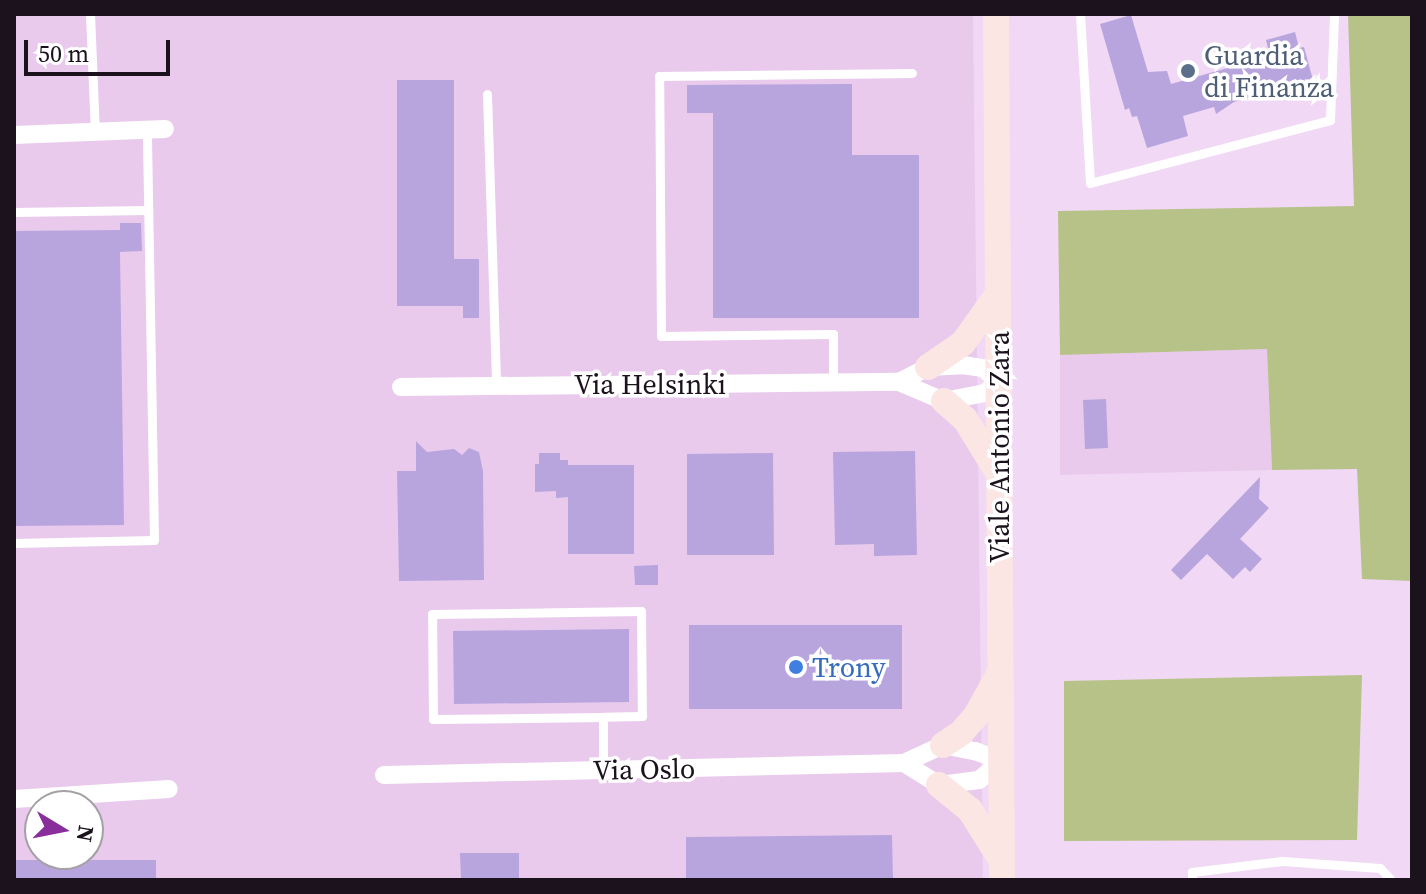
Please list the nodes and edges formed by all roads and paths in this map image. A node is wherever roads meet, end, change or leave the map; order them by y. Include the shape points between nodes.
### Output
1 (90, 14) edge
2 (996, 14) edge
3 (1080, 14) edge
4 (1334, 14) edge
5 (912, 73) dead end
6 (487, 94) dead end
7 (156, 129) joint
8 (95, 131) junction
9 (14, 135) edge
10 (148, 210) junction
11 (14, 212) edge
12 (998, 294) junction
13 (928, 367) junction
14 (998, 381) junction
15 (833, 382) junction
16 (899, 382) junction
17 (496, 385) junction
18 (401, 387) dead end
19 (944, 401) junction
20 (999, 475) junction
21 (14, 543) edge
22 (1000, 671) junction
23 (603, 717) junction
24 (943, 745) junction
25 (1001, 761) junction
26 (904, 763) junction
27 (603, 770) junction
28 (384, 775) dead end
29 (939, 785) junction
30 (169, 789) dead end
31 (14, 799) edge
32 (1002, 870) edge
33 (1192, 880) edge
34 (1391, 880) edge

1 - 8 lane
2 - 12 main road, Viale Antonio Zara
3 - 4 lane via 1090,183 1330,120
5 - 15 lane via 659,76 661,336 833,334
6 - 17 lane
7 - 8 street
7 - 10 lane
8 - 9 street
10 - 11 lane
10 - 21 lane via 154,540
12 - 13 main road via 963,343
12 - 14 main road, Viale Antonio Zara
13 - 14 street, Via Helsinki via 983,368
13 - 16 street, Via Helsinki
14 - 19 street via 985,393
14 - 20 main road, Viale Antonio Zara
15 - 16 street, Via Helsinki
15 - 17 street, Via Helsinki
16 - 19 street, Via Helsinki
17 - 18 street, Via Helsinki
19 - 20 main road via 965,419
20 - 22 main road, Viale Antonio Zara
22 - 24 main road via 976,716
22 - 25 main road, Viale Antonio Zara
23 - 23 lane via 642,716 641,611 432,614 433,719
23 - 27 lane
24 - 25 street
24 - 26 street, Via Oslo
25 - 29 street via 979,780
25 - 32 main road, Viale Antonio Zara
26 - 27 street, Via Oslo
26 - 29 street
27 - 28 street, Via Oslo
29 - 32 main road via 970,810
30 - 31 street
33 - 34 lane via 1192,872 1282,861 1380,868

